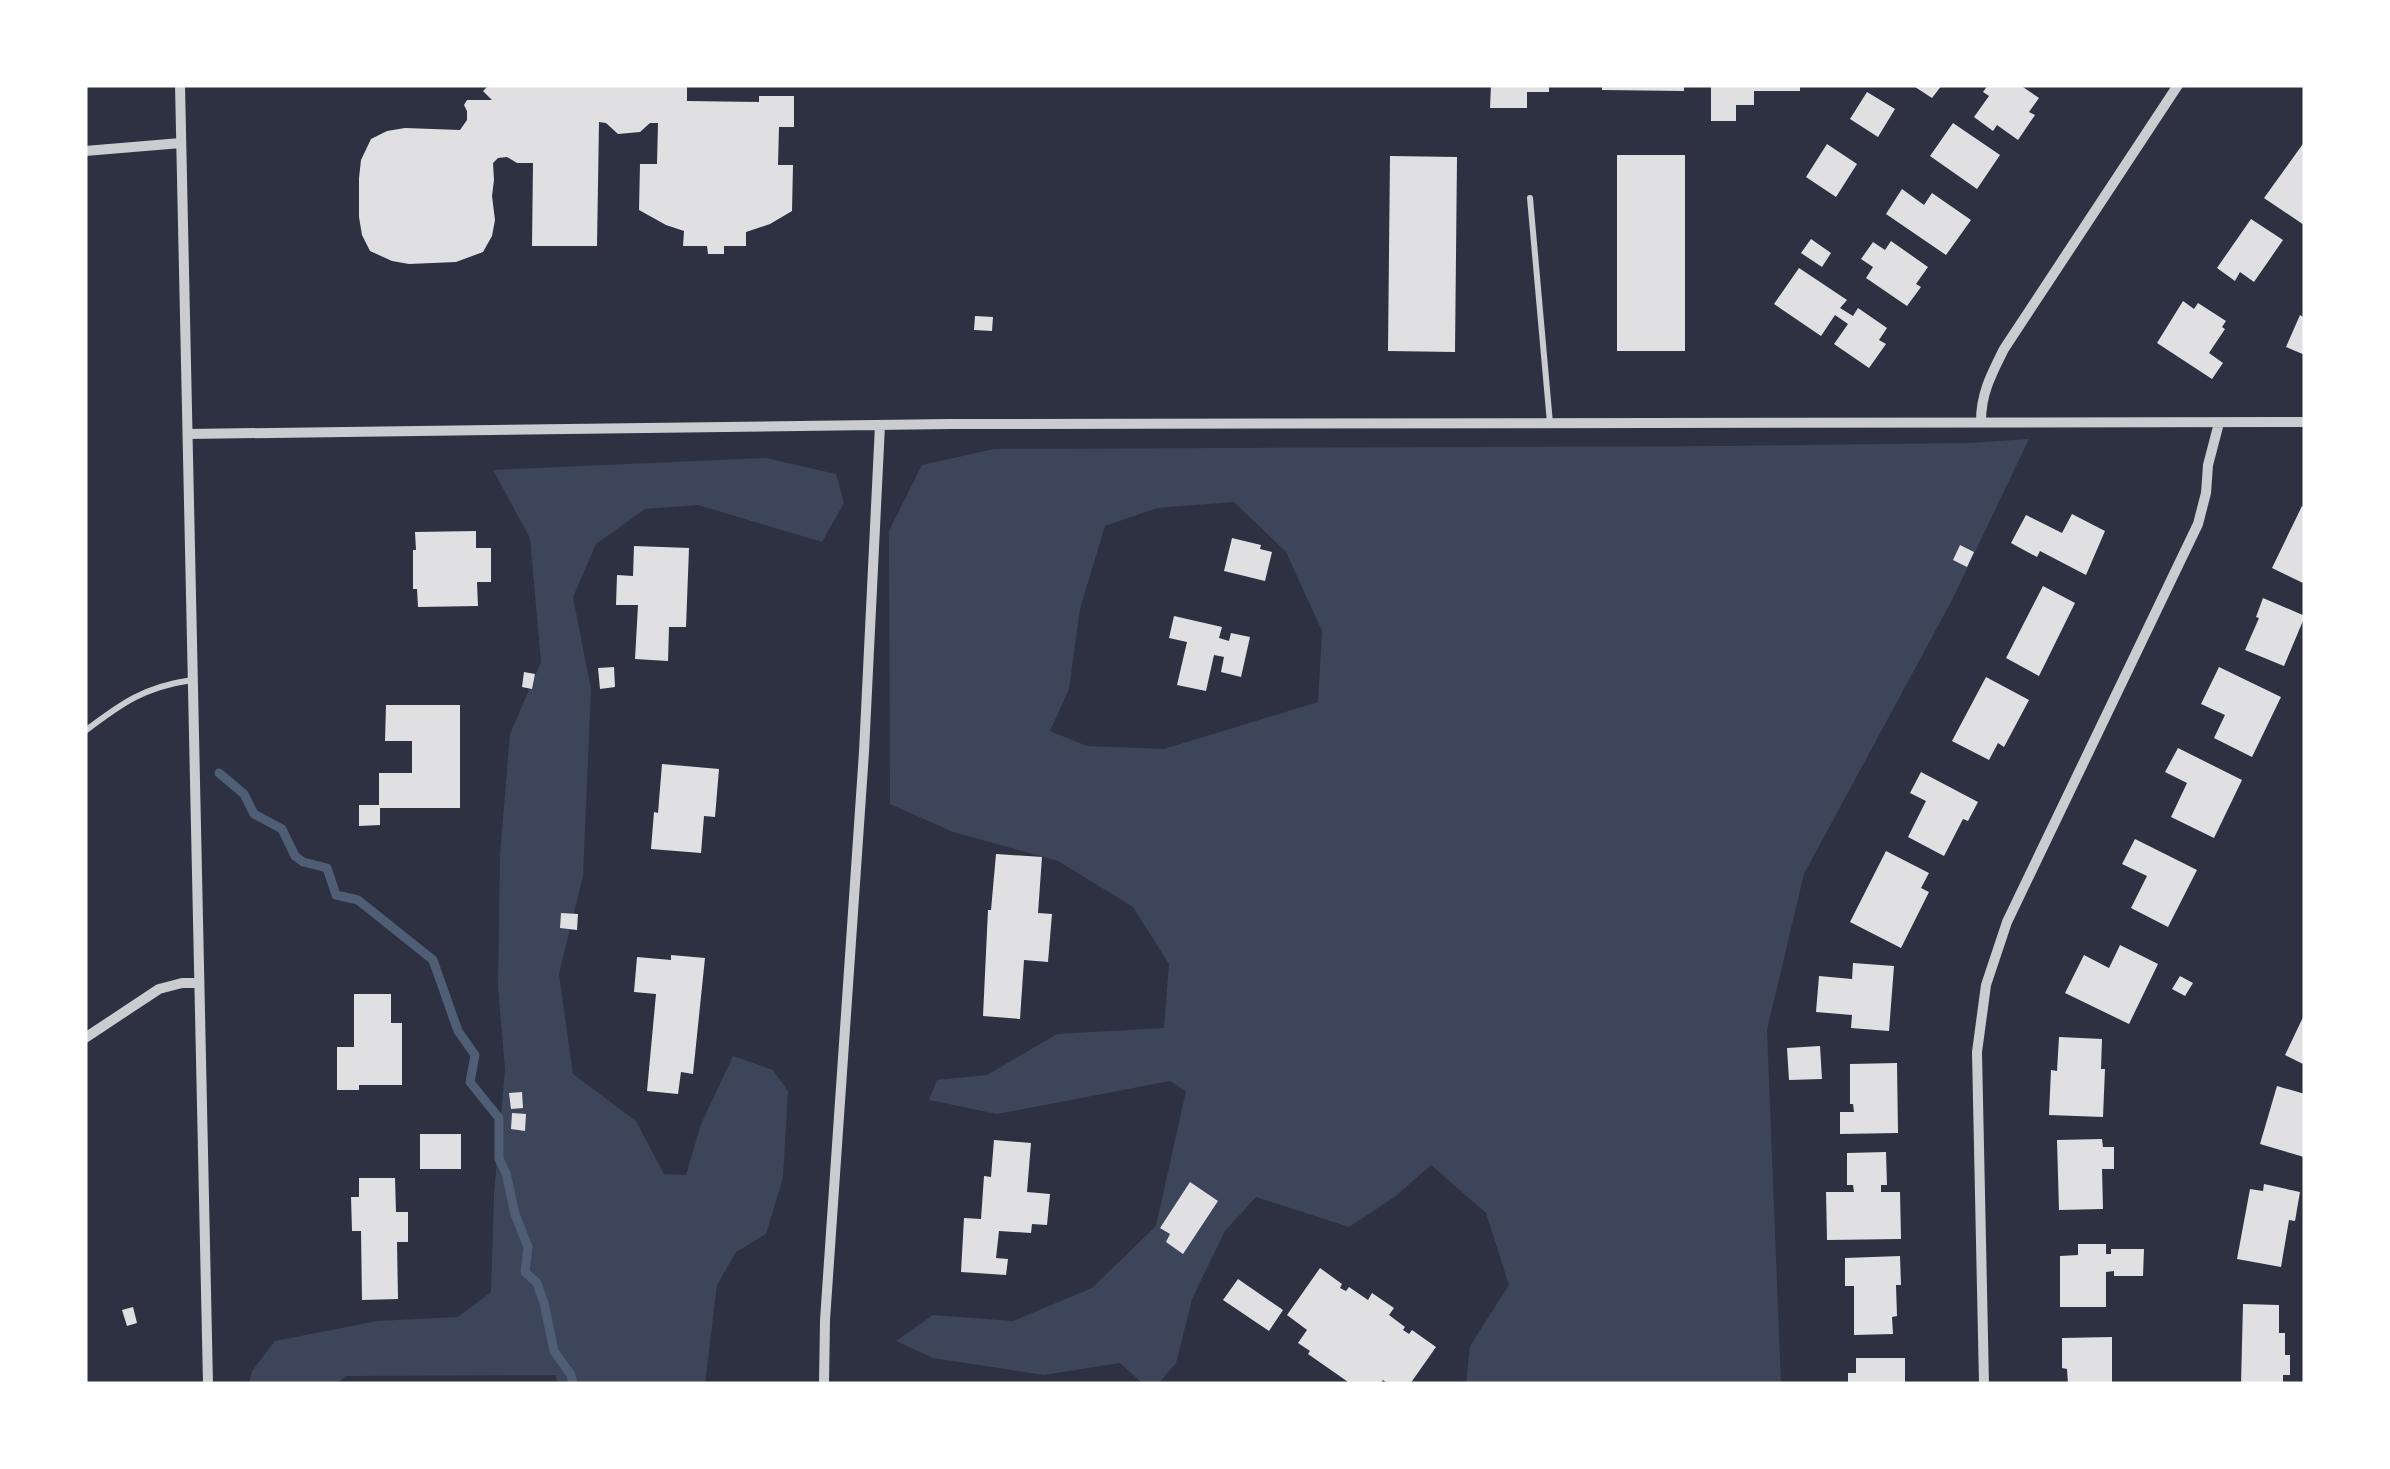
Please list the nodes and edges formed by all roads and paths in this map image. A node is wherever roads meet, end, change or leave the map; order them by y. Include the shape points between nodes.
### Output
1 (180, 85) edge
2 (2178, 85) edge
3 (181, 142) junction
4 (85, 151) edge
5 (1530, 198) dead end
6 (1981, 420) junction
7 (1550, 422) junction
8 (2305, 422) edge
9 (2219, 423) junction
10 (880, 425) junction
11 (188, 434) junction
12 (193, 680) junction
13 (85, 731) edge
14 (199, 983) junction
15 (85, 1038) edge
16 (208, 1384) edge
17 (824, 1384) edge
18 (1984, 1384) edge

1 - 3 street
2 - 6 street via 2004,349 1986,384
3 - 4 street
3 - 11 street
5 - 7 lane
6 - 7 street
6 - 9 street
7 - 10 street
8 - 9 street
9 - 18 street via 2198,524 2007,922 1986,985 1976,1052
10 - 11 street
10 - 17 street
11 - 12 street
12 - 13 lane via 127,699
12 - 14 street
14 - 15 street via 159,989
14 - 16 street

